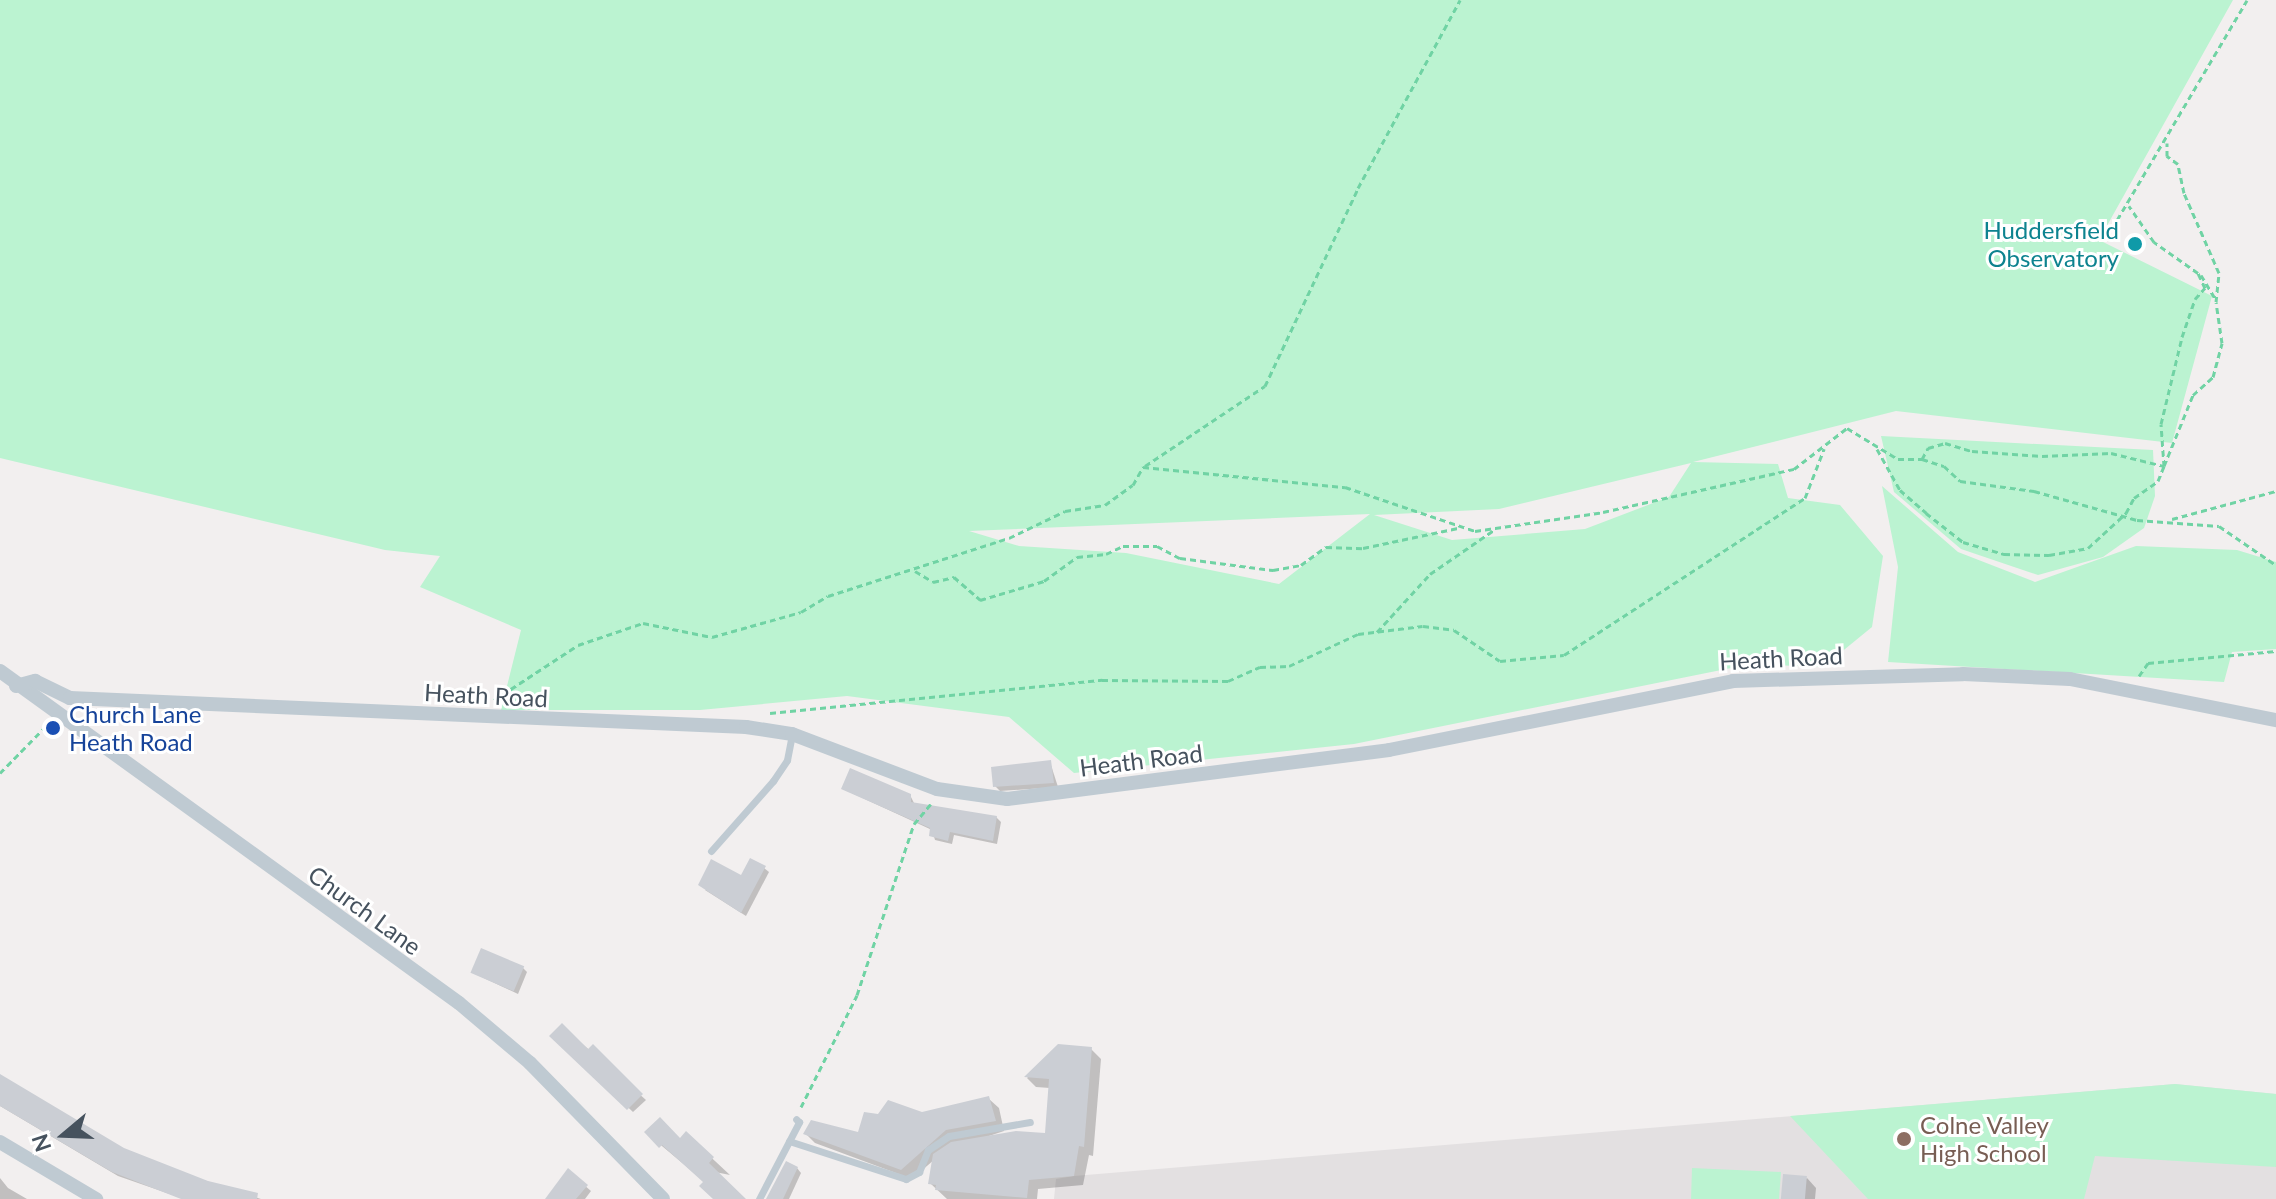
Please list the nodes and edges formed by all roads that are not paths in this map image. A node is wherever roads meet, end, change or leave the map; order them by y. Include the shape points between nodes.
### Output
1 (0, 671) edge
2 (16, 686) junction
3 (2276, 720) edge
4 (792, 734) junction
5 (711, 851) dead end
6 (796, 1119) road end
7 (1030, 1122) dead end
8 (789, 1141) junction
9 (0, 1142) edge
10 (655, 1196) edge
11 (96, 1199) edge
12 (759, 1199) edge

1 - 2 street, Church Lane
2 - 4 street, Heath Road via 35,681 70,698 746,727
2 - 10 street, Church Lane via 459,1003 530,1063
3 - 4 street, Heath Road via 2070,679 1963,674 1733,681 1389,750 1007,799 937,789
4 - 5 lane via 787,760 773,781
6 - 8 lane
7 - 8 lane via 949,1136 928,1150 919,1172 906,1179
8 - 12 lane
9 - 11 street

